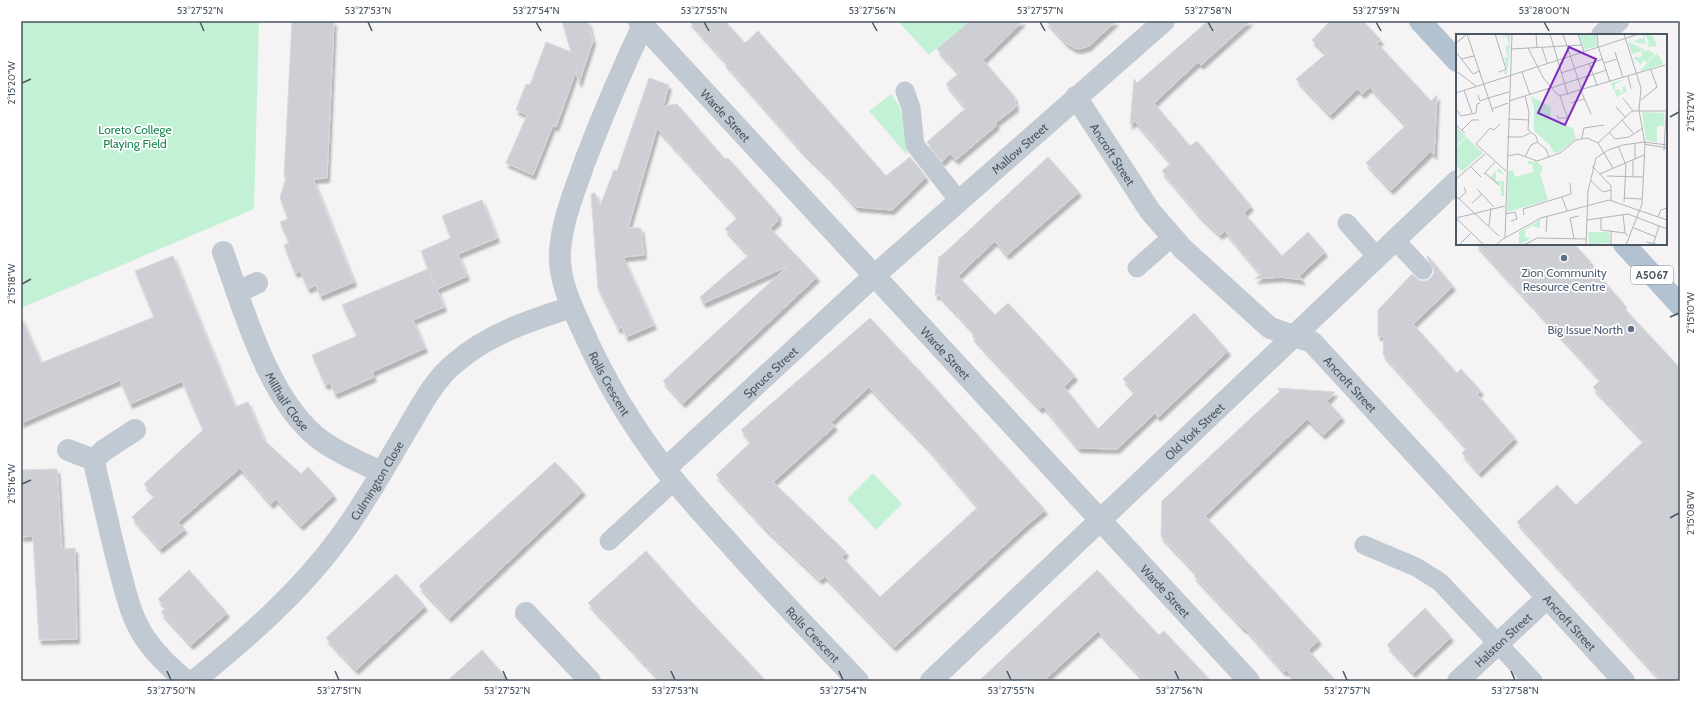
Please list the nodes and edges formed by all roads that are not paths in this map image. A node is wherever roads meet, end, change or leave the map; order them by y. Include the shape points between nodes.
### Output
1 (1164, 21) edge
2 (1420, 21) edge
3 (643, 23) edge
4 (1456, 60) edge
5 (905, 91) dead end
6 (1076, 97) junction
7 (1456, 182) edge
8 (959, 201) junction
9 (1347, 223) dead end
10 (1172, 236) junction
11 (1395, 240) junction
12 (1625, 245) edge
13 (223, 252) dead end
14 (1377, 257) junction
15 (1137, 268) dead end
16 (1423, 270) dead end
17 (875, 275) junction
18 (257, 284) dead end
19 (237, 292) junction
20 (1680, 305) edge
21 (572, 307) junction
22 (1294, 336) junction
23 (136, 430) dead end
24 (68, 450) dead end
25 (94, 460) junction
26 (381, 472) junction
27 (670, 475) junction
28 (1100, 519) junction
29 (609, 541) dead end
30 (1364, 545) dead end
31 (1546, 598) junction
32 (526, 613) dead end
33 (1499, 644) junction
34 (186, 681) edge
35 (194, 681) edge
36 (590, 681) edge
37 (858, 681) edge
38 (930, 681) edge
39 (1249, 681) edge
40 (1458, 681) edge
41 (1533, 681) edge
42 (1624, 681) edge

1 - 6 street, Mallow Street
2 - 4 main road
3 - 17 street, Warde Street
3 - 21 street, Rolls Crescent via 573,194 562,234 561,273
5 - 8 lane via 911,108 915,145
6 - 8 street, Mallow Street
6 - 10 street, Ancroft Street via 1150,211
7 - 11 street, Old York Street
8 - 17 street, Mallow Street
9 - 14 lane
10 - 15 lane
10 - 22 street, Ancroft Street via 1270,328
11 - 14 street, Old York Street
11 - 16 lane
12 - 20 main road, A5067
13 - 19 street, Millhalf Close
14 - 22 street, Old York Street
17 - 27 street, Spruce Street
17 - 28 street, Warde Street
18 - 19 street
19 - 26 street, Millhalf Close via 276,387 292,411 322,441
21 - 26 street, Culmington Close via 505,331 454,363 423,404
21 - 27 street, Rolls Crescent via 610,385
22 - 28 street, Old York Street
22 - 31 street, Ancroft Street via 1312,342
23 - 25 street via 103,451
24 - 25 street
25 - 34 street via 129,606 138,627 151,645
26 - 35 street, Culmington Close via 341,536 301,584 268,617
27 - 29 lane
27 - 37 street, Rolls Crescent via 763,582
28 - 38 street, Old York Street
28 - 39 street, Warde Street
30 - 33 lane via 1416,568 1440,582
31 - 33 street, Halston Street
31 - 42 street, Ancroft Street
32 - 36 street
33 - 40 street, Halston Street
33 - 41 lane

